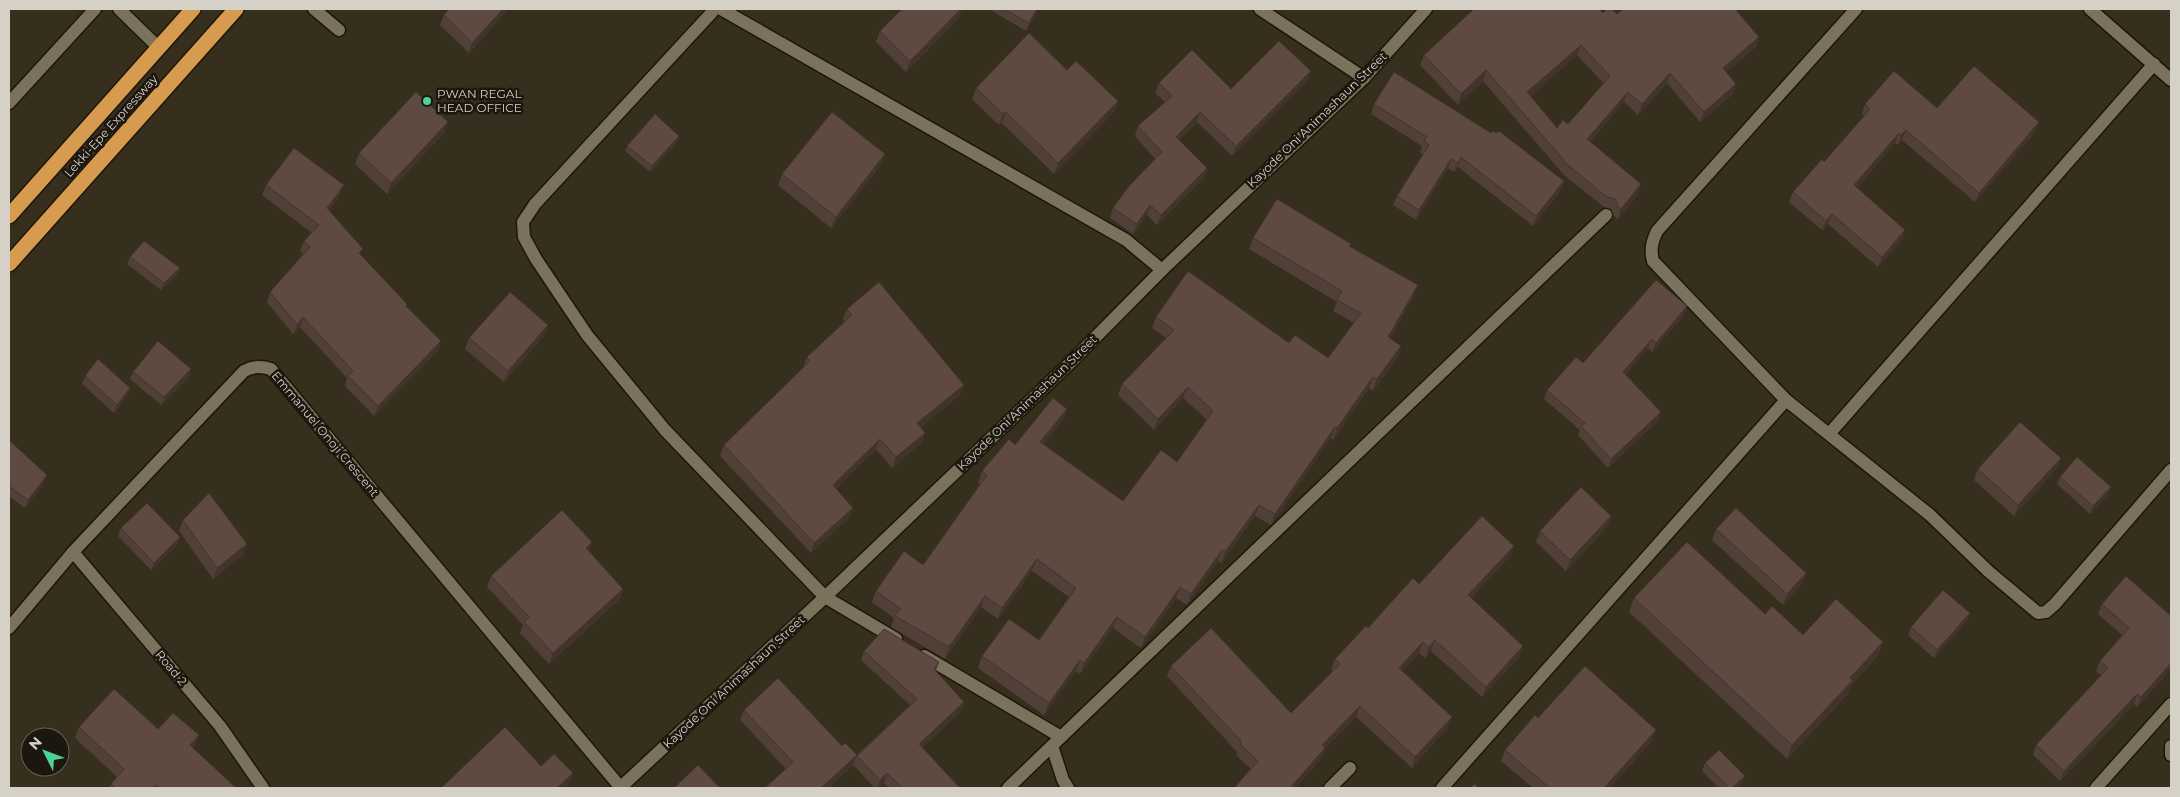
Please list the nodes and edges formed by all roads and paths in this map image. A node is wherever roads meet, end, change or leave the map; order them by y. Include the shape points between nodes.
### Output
1 (119, 9) edge
2 (192, 9) edge
3 (236, 9) edge
4 (314, 9) edge
5 (715, 9) edge
6 (721, 9) edge
7 (1260, 9) edge
8 (1426, 9) edge
9 (1856, 9) edge
10 (2090, 9) edge
11 (90, 11) edge
12 (339, 30) dead end
13 (158, 47) junction
14 (2154, 64) junction
15 (1364, 78) junction
16 (2171, 80) edge
17 (9, 102) edge
18 (1606, 215) dead end
19 (9, 216) edge
20 (9, 264) edge
21 (1162, 270) junction
22 (1786, 400) junction
23 (1829, 434) junction
24 (2171, 470) edge
25 (73, 552) junction
26 (825, 597) junction
27 (9, 628) edge
28 (2171, 704) edge
29 (1056, 742) junction
30 (2171, 746) edge
31 (2171, 755) edge
32 (1350, 768) dead end
33 (262, 788) edge
34 (620, 788) edge
35 (1008, 788) edge
36 (1068, 788) edge
37 (1330, 788) edge
38 (1442, 788) edge
39 (2096, 788) edge

1 - 13 street
2 - 13 highway, Lekki-Epe Expressway
3 - 20 highway, Lekki-Epe Expressway
4 - 12 street
5 - 26 street via 535,204 523,222 524,237 587,335 665,430
6 - 21 street via 1126,240
7 - 15 street
8 - 15 street, Kayode Oni Animashaun Street
9 - 22 street via 1657,231 1651,243 1652,261
10 - 14 street
11 - 17 street
13 - 19 highway, Lekki-Epe Expressway
14 - 16 street
14 - 23 street
15 - 21 street, Kayode Oni Animashaun Street
18 - 29 street
21 - 26 street, Kayode Oni Animashaun Street via 1070,363
22 - 23 street
22 - 38 street
23 - 24 street via 1930,515 2038,613 2046,612 2055,604
25 - 27 street, Emmanuel Onoji Crescent
25 - 33 street, Road 2 via 220,726
25 - 34 street, Emmanuel Onoji Crescent via 244,371 253,366 271,369
26 - 29 street
26 - 34 street, Kayode Oni Animashaun Street
28 - 39 street
29 - 35 street
29 - 36 street via 1063,780
30 - 31 street
32 - 37 street

